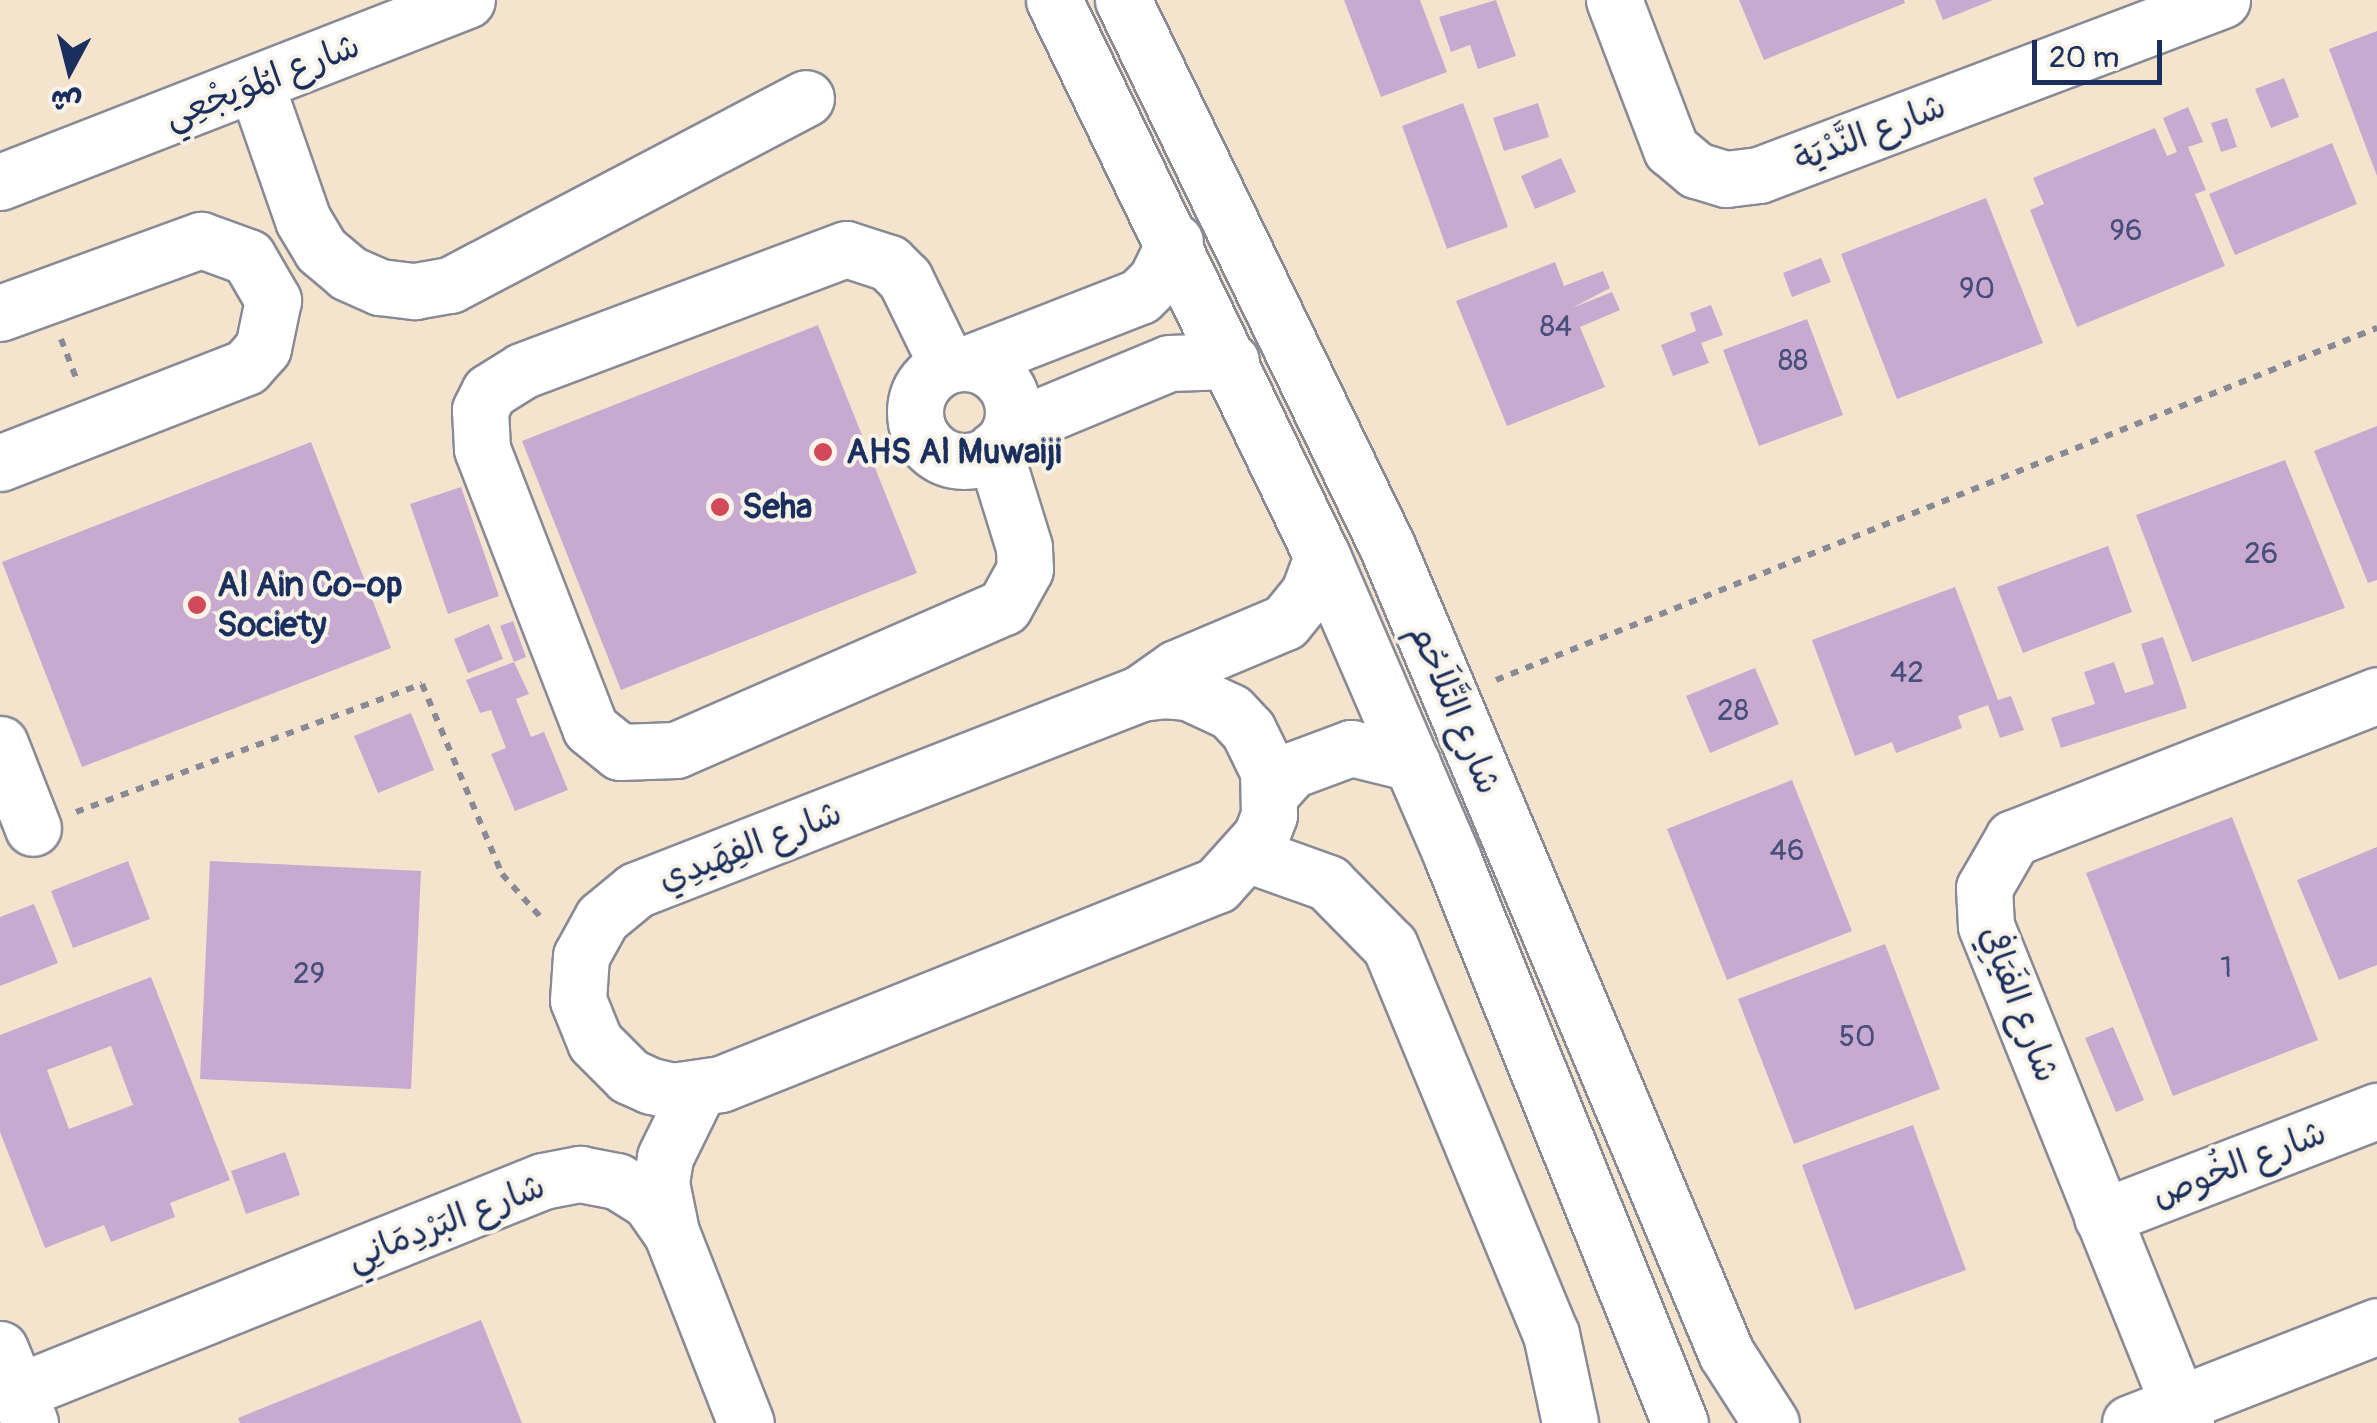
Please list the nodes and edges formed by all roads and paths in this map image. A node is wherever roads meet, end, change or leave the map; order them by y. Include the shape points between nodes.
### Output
1 (467, 0) edge
2 (1054, 0) edge
3 (1123, 0) edge
4 (1614, 0) edge
5 (2222, 0) edge
6 (256, 85) junction
7 (806, 98) dead end
8 (0, 182) edge
9 (1175, 241) junction
10 (22, 304) edge
11 (2377, 328) edge
12 (1231, 361) junction
13 (959, 364) junction
14 (95, 426) junction
15 (1002, 440) junction
16 (0, 463) edge
17 (1322, 556) junction
18 (1141, 692) junction
19 (2377, 696) edge
20 (1450, 698) junction
21 (0, 744) edge
22 (1412, 763) junction
23 (1270, 793) junction
24 (35, 827) edge
25 (1250, 855) junction
26 (581, 956) junction
27 (698, 1090) junction
28 (2377, 1111) edge
29 (2102, 1216) junction
30 (671, 1232) junction
31 (2377, 1326) edge
32 (16, 1388) edge
33 (2165, 1417) edge
34 (746, 1423) edge
35 (1570, 1423) edge
36 (1680, 1423) edge
37 (1771, 1423) edge

1 - 6 street, شارع المُوَيجْعِي
2 - 9 street, شارع التَّلاَحُم
3 - 20 street, شارع التَّلاَحُم via 1331,426
4 - 5 street, شارع النَّدْيَة via 1671,148 1696,170 1726,180 1759,176
6 - 7 street via 303,220 322,250 348,273 380,287 415,291 450,286
6 - 8 street, شارع المُوَيجْعِي
9 - 12 street, شارع التَّلاَحُم
9 - 13 street via 1156,280 1130,302
10 - 14 path
10 - 14 street via 201,240 248,257 264,276 272,325 246,367
11 - 20 path
12 - 15 street via 1168,364
12 - 17 street, شارع التَّلاَحُم
13 - 15 street via 988,368 1010,394
13 - 15 street via 916,398 924,442 936,453 966,461
13 - 15 street via 889,263 846,249 522,371 489,392 480,410 482,450 590,728 620,752 676,750 1004,607 1025,568
14 - 16 street
17 - 18 street, شارع الفِهَيدِي via 1308,592 1285,622 1176,668
17 - 22 street, شارع التَّلاَحُم
18 - 23 street, شارع الفِهَيدِي via 1188,692 1231,712 1260,750
18 - 26 street, شارع الفِهَيدِي via 636,890 602,918
19 - 29 street, شارع الفَيَافِي via 2013,838 1990,869 1986,926
20 - 37 street, شارع التَّلاَحُم via 1726,1353
21 - 24 street
22 - 23 street via 1351,748 1292,770
22 - 36 street, شارع التَّلاَحُم
23 - 25 street
24 - 26 path via 422,684 502,874
25 - 27 street via 1217,885
25 - 35 street via 1328,883 1390,946 1550,1334
26 - 27 street via 584,1022 610,1061 651,1086
27 - 30 street via 664,1157
28 - 29 street, شارع الخُوص
29 - 33 street, شارع الفَيَافِي
30 - 32 street, شارع البَرْدِمَانِي via 649,1201 617,1180 580,1174 543,1181
30 - 34 street, شارع البَرْدِمَانِي
31 - 33 street

